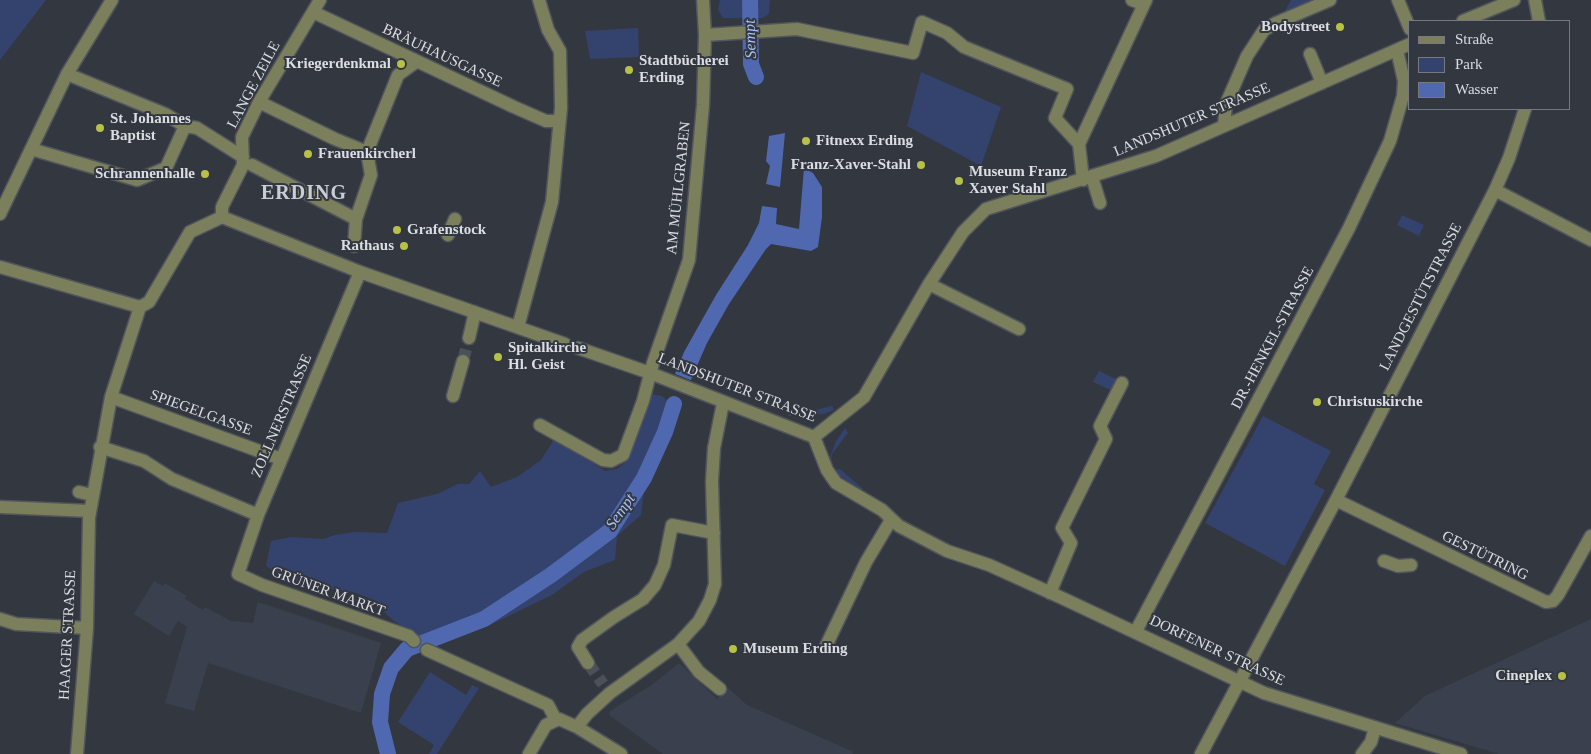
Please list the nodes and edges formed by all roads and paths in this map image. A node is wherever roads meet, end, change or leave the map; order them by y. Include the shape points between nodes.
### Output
1 (112, 0) edge
2 (320, 0) edge
3 (539, 0) edge
4 (704, 0) edge
5 (1330, 0) edge
6 (1398, 0) edge
7 (1514, 0) edge
8 (1535, 0) edge
9 (1140, 1) edge
10 (313, 12) junction
11 (1465, 20) edge
12 (1539, 20) edge
13 (1408, 24) edge
14 (705, 35) junction
15 (1408, 45) edge
16 (1397, 50) junction
17 (1310, 54) dead end
18 (416, 62) junction
19 (67, 74) junction
20 (1322, 83) junction
21 (259, 102) junction
22 (1525, 110) edge
23 (559, 121) junction
24 (185, 126) junction
25 (1224, 126) junction
26 (1079, 144) junction
27 (31, 149) junction
28 (367, 152) junction
29 (247, 161) junction
30 (1088, 179) junction
31 (1495, 190) junction
32 (1100, 203) dead end
33 (0, 214) edge
34 (222, 217) junction
35 (356, 219) junction
36 (455, 219) dead end
37 (448, 235) dead end
38 (1591, 240) edge
39 (354, 246) dead end
40 (0, 267) edge
41 (360, 272) junction
42 (931, 281) junction
43 (956, 291) dead end
44 (140, 308) junction
45 (475, 312) junction
46 (518, 327) junction
47 (1018, 329) dead end
48 (468, 338) tunnel mouth
49 (565, 344) dead end
50 (578, 348) dead end
51 (462, 361) tunnel mouth
52 (650, 373) junction
53 (1122, 383) dead end
54 (453, 396) dead end
55 (111, 397) junction
56 (723, 403) junction
57 (540, 425) dead end
58 (814, 437) junction
59 (100, 447) junction
60 (281, 459) junction
61 (78, 492) dead end
62 (92, 495) junction
63 (1336, 500) junction
64 (0, 507) edge
65 (89, 515) junction
66 (258, 515) junction
67 (892, 520) junction
68 (714, 533) junction
69 (1591, 536) edge
70 (1384, 561) dead end
71 (1411, 565) dead end
72 (238, 574) joint
73 (1039, 574) dead end
74 (1034, 585) junction
75 (1050, 593) junction
76 (0, 619) edge
77 (87, 628) junction
78 (1136, 631) junction
79 (411, 638) dead end
80 (678, 644) junction
81 (826, 646) dead end
82 (427, 650) dead end
83 (588, 663) tunnel mouth
84 (1239, 681) junction
85 (720, 689) dead end
86 (556, 720) junction
87 (577, 727) junction
88 (1375, 728) junction
89 (77, 754) edge
90 (529, 754) edge
91 (621, 754) edge
92 (1200, 754) edge
93 (1362, 754) edge
94 (1461, 754) edge

1 - 19 street
2 - 10 street, LANGE ZEILE
3 - 23 street via 548,30 560,52
4 - 14 street, AM MÜHLGRABEN
5 - 25 street via 1264,30 1247,56 1226,104
6 - 13 street
7 - 11 street
8 - 12 street
9 - 26 street
10 - 18 street, BRÄUHAUSGASSE
10 - 21 street, LANGE ZEILE
14 - 26 street via 797,29 913,52 922,22 964,46 1067,89 1055,118
14 - 52 street, AM MÜHLGRABEN via 703,106 689,260
15 - 16 street, LANDSHUTER STRASSE
16 - 20 street, LANDSHUTER STRASSE
16 - 78 street, DR.-HENKEL-STRASSE via 1404,81 1403,96 1390,142 1349,228
17 - 20 street
18 - 23 street, BRÄUHAUSGASSE via 546,122
18 - 28 street via 398,75
19 - 24 street via 165,114
19 - 27 street
20 - 25 street, LANDSHUTER STRASSE
21 - 28 street
21 - 29 street, LANGE ZEILE via 242,136
22 - 31 street, LANDGESTÜTSTRASSE
23 - 46 street via 552,202
24 - 27 street via 166,168 137,180
24 - 29 street via 197,128
25 - 30 street, LANDSHUTER STRASSE via 1156,156
26 - 30 street
27 - 33 street
28 - 35 street via 371,175
29 - 34 street, LANGE ZEILE via 222,206
29 - 35 street
30 - 32 street
30 - 42 street, LANDSHUTER STRASSE via 986,209 963,232
31 - 38 street
31 - 63 street, LANDGESTÜTSTRASSE
34 - 41 street
34 - 44 street via 190,232 149,302
35 - 39 street
36 - 37 street
40 - 44 street
41 - 45 street
41 - 60 street, ZOLLNERSTRASSE
42 - 43 street
42 - 47 street
42 - 58 street, LANDSHUTER STRASSE via 864,397
44 - 55 street, HAAGER STRASSE
45 - 46 street
45 - 48 street
46 - 49 street
50 - 52 street, LANDSHUTER STRASSE
51 - 54 street
52 - 56 street, LANDSHUTER STRASSE
52 - 57 street, AM MÜHLGRABEN via 623,455 611,461 603,460
53 - 75 street via 1100,426 1106,439 1062,528 1071,543
55 - 59 street, HAAGER STRASSE
55 - 60 street, SPIEGELGASSE
56 - 58 street, LANDSHUTER STRASSE
56 - 68 street via 714,448
58 - 67 street, DORFENER STRASSE via 827,470 836,483 882,510
59 - 62 street, HAAGER STRASSE
59 - 66 street via 144,461 172,479
60 - 66 street, ZOLLNERSTRASSE
61 - 62 street
62 - 65 street, HAAGER STRASSE
63 - 69 street, GESTÜTRING via 1546,602 1558,596
63 - 84 street, LANDGESTÜTSTRASSE
64 - 65 street
65 - 77 street, HAAGER STRASSE
66 - 72 street, ZOLLNERSTRASSE
67 - 74 street, DORFENER STRASSE via 946,552 989,565
67 - 81 street via 866,562
68 - 80 street via 715,584 710,600 699,621
68 - 83 street via 672,525 664,565 655,585 643,599 582,640 578,647
70 - 71 street via 1398,566
72 - 79 street, GRÜNER MARKT
73 - 74 street
74 - 75 street, DORFENER STRASSE
75 - 78 street, DORFENER STRASSE
76 - 77 street via 16,624
77 - 89 street, HAAGER STRASSE
78 - 84 street, DORFENER STRASSE
80 - 85 street via 699,672
80 - 87 street via 606,689
82 - 86 street via 548,705
84 - 88 street, DORFENER STRASSE via 1264,693
84 - 92 street, LANDGESTÜTSTRASSE
86 - 87 street
86 - 90 street via 545,726
87 - 91 street
88 - 93 street via 1371,742
88 - 94 street, DORFENER STRASSE

